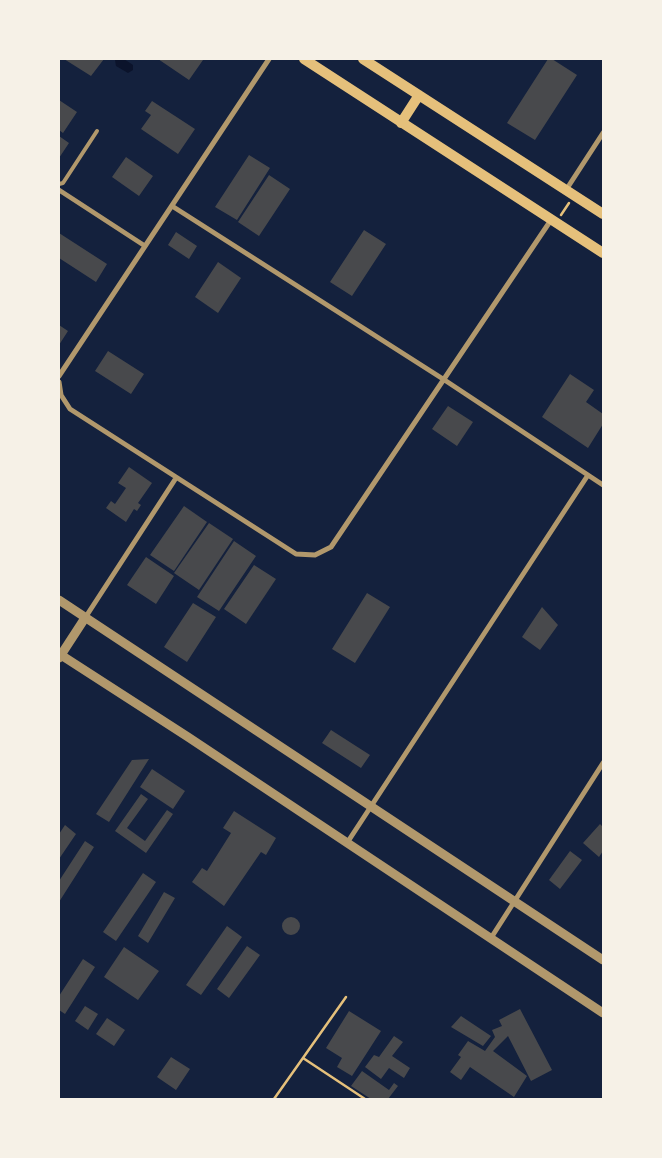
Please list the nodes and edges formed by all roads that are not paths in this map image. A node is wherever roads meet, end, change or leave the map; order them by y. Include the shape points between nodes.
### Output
1 (269, 59) edge
2 (304, 59) edge
3 (363, 59) edge
4 (419, 95) junction
5 (401, 123) junction
6 (97, 131) dead end
7 (603, 133) edge
8 (59, 184) edge
9 (59, 190) edge
10 (570, 193) junction
11 (172, 206) junction
12 (603, 214) edge
13 (554, 222) junction
14 (145, 246) junction
15 (603, 253) edge
16 (59, 376) edge
17 (443, 379) junction
18 (59, 382) edge
19 (588, 475) junction
20 (176, 478) junction
21 (603, 485) edge
22 (59, 600) edge
23 (85, 618) junction
24 (60, 656) edge
25 (603, 763) edge
26 (371, 807) junction
27 (347, 843) junction
28 (515, 902) junction
29 (491, 938) junction
30 (603, 960) edge
31 (603, 1013) edge

1 - 11 street
2 - 5 main road
3 - 4 main road
4 - 5 main road
4 - 10 main road
5 - 13 main road
6 - 8 lane via 63,184
7 - 10 street
9 - 14 street
10 - 12 main road
11 - 14 street
11 - 17 street
13 - 15 main road
13 - 17 street
14 - 16 street
17 - 19 street
17 - 20 street via 331,548 315,555 296,554
18 - 20 street via 61,395 70,409
19 - 21 street
19 - 26 street
20 - 23 street
22 - 23 street
23 - 24 street
23 - 26 street
24 - 27 street
25 - 28 street
26 - 27 street
26 - 28 street
27 - 29 street
28 - 29 street
28 - 30 street
29 - 31 street

